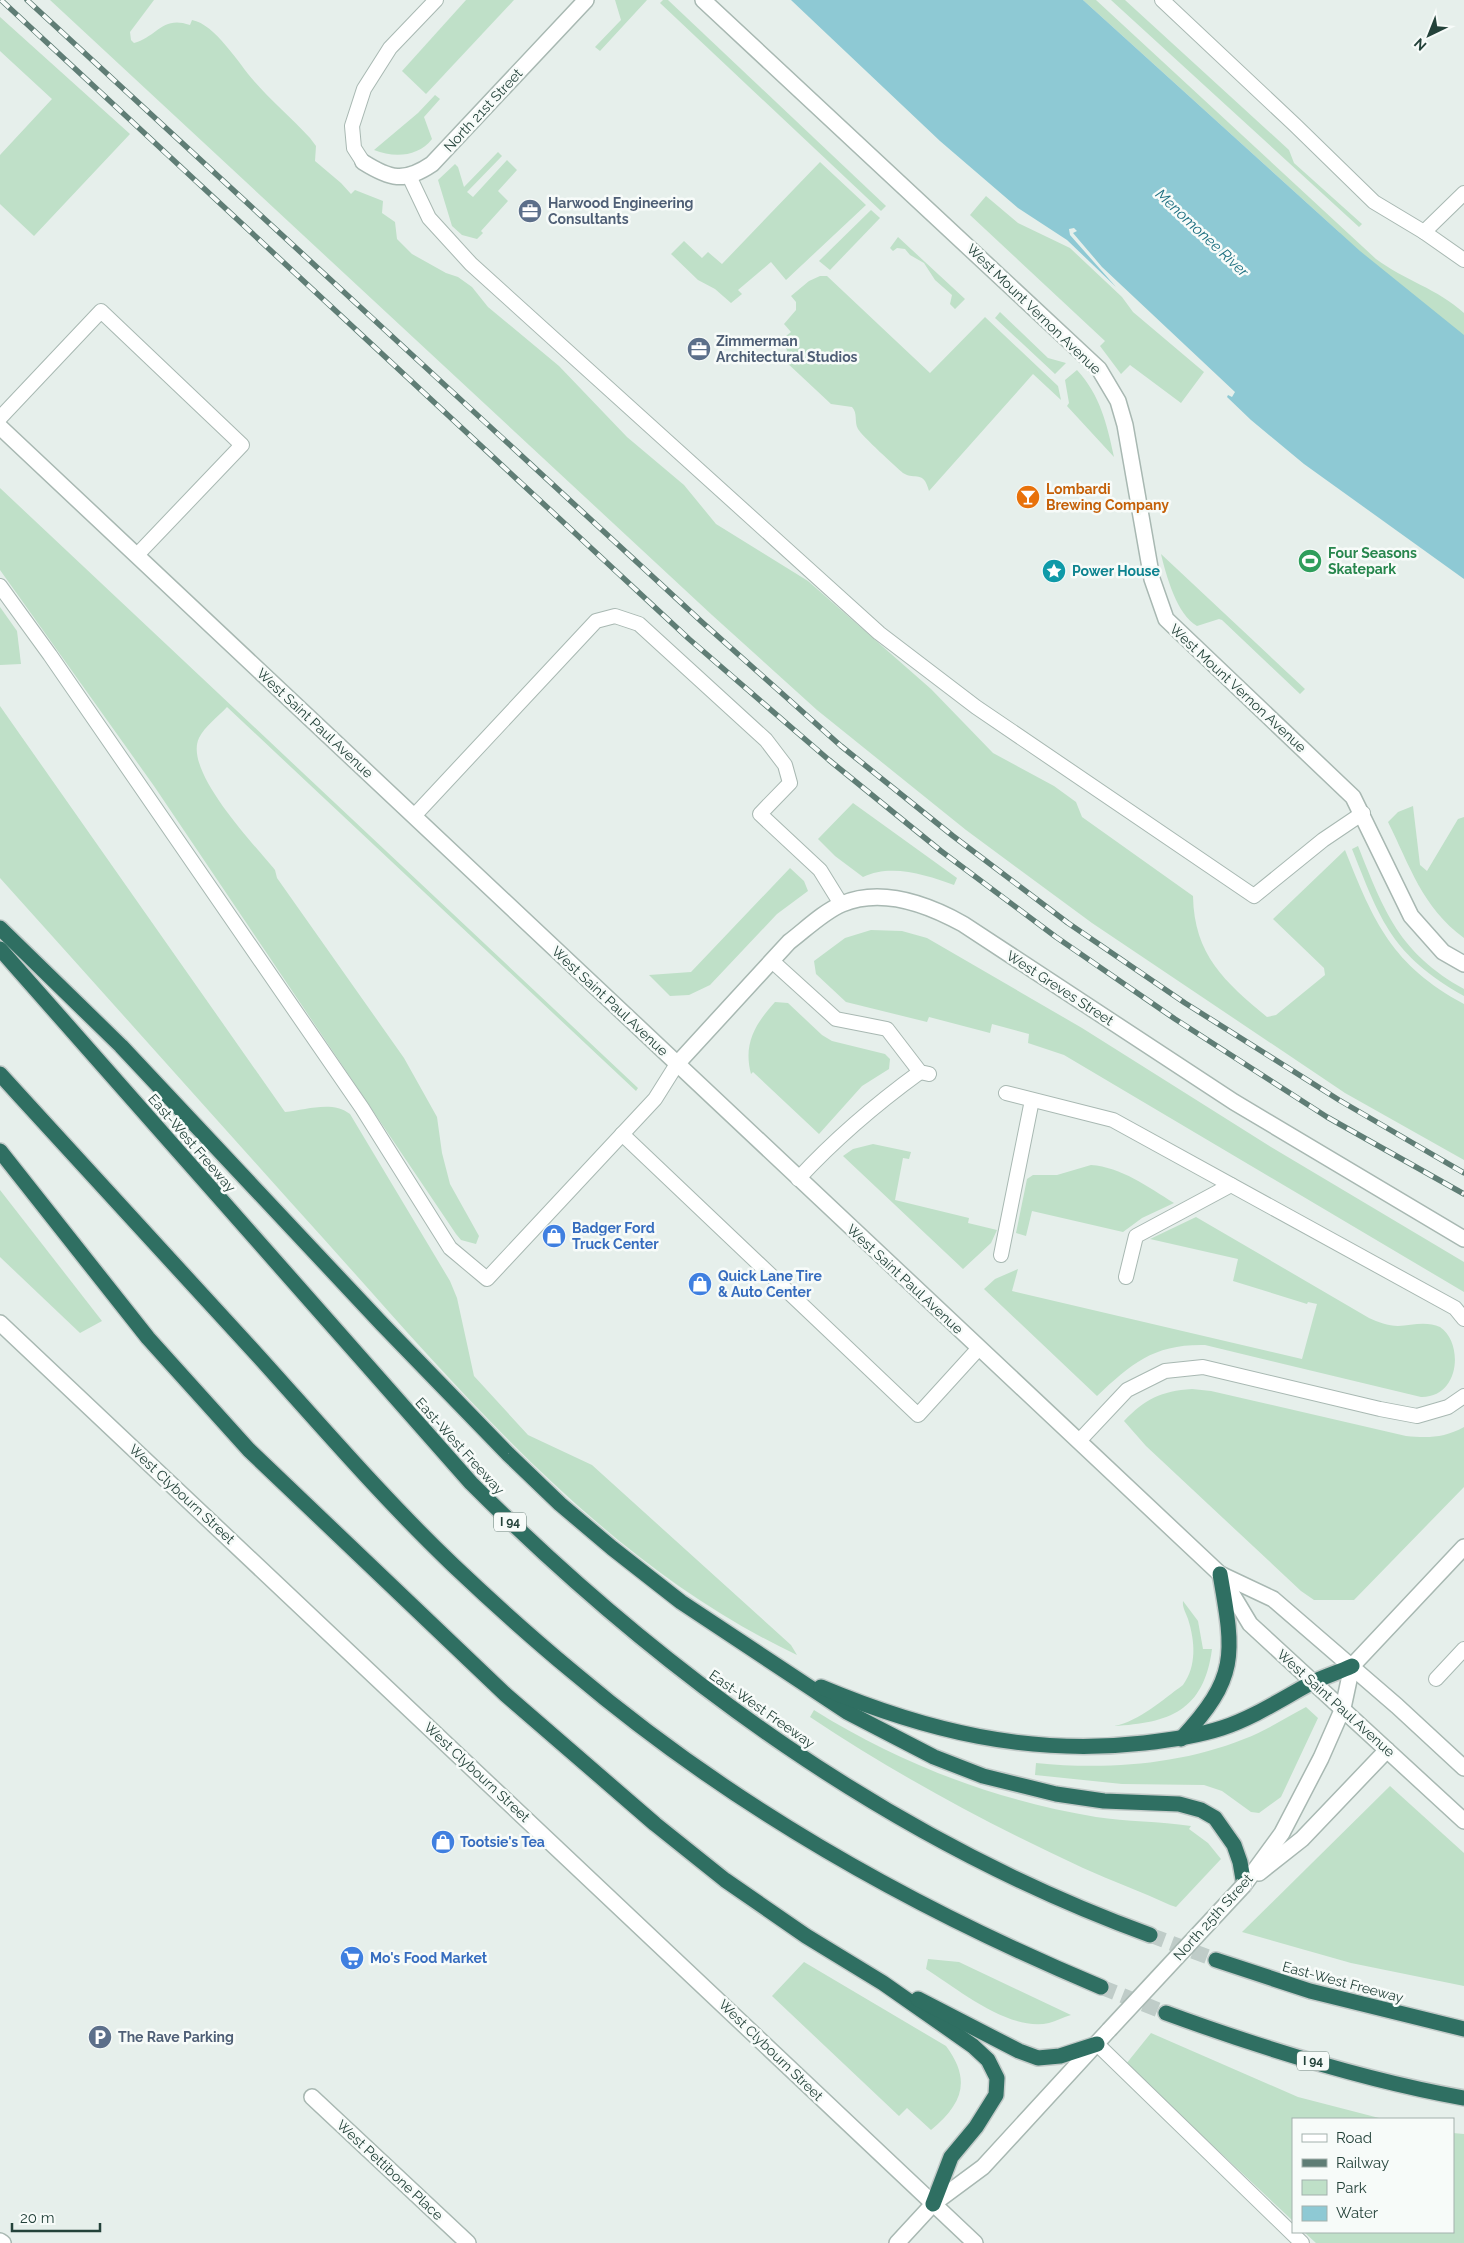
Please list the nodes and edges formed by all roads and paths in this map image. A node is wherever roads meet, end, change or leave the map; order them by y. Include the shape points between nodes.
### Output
1 (436, 0) edge
2 (586, 0) edge
3 (703, 0) edge
4 (1162, 0) edge
5 (363, 162) joint
6 (410, 176) junction
7 (1464, 193) edge
8 (1424, 232) junction
9 (1464, 260) edge
10 (0, 418) edge
11 (0, 427) edge
12 (137, 555) junction
13 (0, 586) edge
14 (1363, 813) junction
15 (414, 816) junction
16 (841, 904) junction
17 (0, 928) edge
18 (0, 949) edge
19 (772, 961) junction
20 (1464, 964) edge
21 (677, 1064) junction
22 (0, 1074) edge
23 (1006, 1093) dead end
24 (1032, 1100) junction
25 (622, 1134) junction
26 (0, 1150) edge
27 (798, 1179) junction
28 (1231, 1185) junction
29 (1464, 1239) edge
30 (1001, 1255) dead end
31 (1126, 1277) dead end
32 (1464, 1319) edge
33 (0, 1322) edge
34 (979, 1348) junction
35 (1464, 1396) edge
36 (1079, 1441) junction
37 (1464, 1547) edge
38 (1220, 1574) junction
39 (1464, 1649) edge
40 (765, 1659) junction
41 (1352, 1666) junction
42 (1436, 1679) dead end
43 (1314, 1682) junction
44 (1342, 1708) junction
45 (1181, 1739) junction
46 (1387, 1750) junction
47 (1464, 1768) edge
48 (1464, 1821) edge
49 (1244, 1885) junction
50 (1150, 1935) tunnel mouth
51 (1216, 1960) tunnel mouth
52 (882, 1983) junction
53 (1101, 1987) tunnel mouth
54 (1166, 2012) tunnel mouth
55 (1464, 2029) edge
56 (1097, 2044) junction
57 (312, 2097) dead end
58 (1464, 2098) edge
59 (933, 2204) junction
60 (468, 2243) edge
61 (897, 2243) edge
62 (975, 2243) edge
63 (1302, 2243) edge

1 - 5 lane via 390,48 364,89 352,126 354,148
2 - 6 street, North 21st Street via 443,153
3 - 14 street, West Mount Vernon Avenue via 1098,369 1118,401 1125,425 1152,579 1166,619 1353,797
4 - 8 lane via 1374,202
5 - 6 street via 382,174 396,178
6 - 14 lane via 429,218 471,264 878,633 976,706 1254,896 1323,840
7 - 8 lane
8 - 9 lane
10 - 12 lane via 102,311 242,445
11 - 12 street, West Saint Paul Avenue
12 - 15 street, West Saint Paul Avenue
13 - 25 lane via 362,1108 450,1248 487,1279
14 - 20 street, West Mount Vernon Avenue via 1411,916 1443,952
15 - 16 lane via 596,621 615,616 639,624 766,740 785,765 790,783 760,814 820,870
15 - 21 street, West Saint Paul Avenue
16 - 19 street, West Greves Street via 789,942
16 - 29 street, West Greves Street via 868,897 903,899 941,912 1234,1102
17 - 40 highway via 121,1046 382,1324 540,1485 612,1548 681,1602
18 - 50 highway, East-West Freeway / I 94 via 471,1483 513,1526 607,1611 734,1711 892,1812 1040,1889
19 - 21 street, West Greves Street
19 - 27 lane via 836,1019 887,1030 924,1073 891,1092 828,1147
21 - 25 lane via 655,1099
21 - 27 street, West Saint Paul Avenue
22 - 53 highway via 344,1451 451,1563 574,1673 665,1745 804,1837 933,1910
23 - 24 lane
24 - 28 lane via 1113,1120
24 - 30 lane
25 - 34 lane via 918,1415
26 - 52 highway via 148,1338 249,1450 324,1524 506,1695 655,1824 741,1891
27 - 34 street, West Saint Paul Avenue
28 - 31 lane via 1136,1236
28 - 32 lane via 1455,1308
33 - 59 street, West Clybourn Street
34 - 36 street, West Saint Paul Avenue
35 - 36 lane via 1448,1408 1417,1416 1203,1367 1165,1371 1127,1390
36 - 38 street, West Saint Paul Avenue
37 - 41 street, North 25th Street
38 - 41 street, West Saint Paul Avenue via 1273,1599
38 - 43 street, West Saint Paul Avenue via 1250,1624
38 - 45 highway via 1231,1649 1227,1668 1217,1694
39 - 42 lane
40 - 45 highway via 818,1686 870,1707 960,1734 1030,1744 1093,1747
40 - 49 highway via 887,1735 934,1758 983,1776 1056,1794 1104,1801 1179,1804 1201,1810 1215,1818 1234,1844
41 - 43 highway
41 - 44 street, North 25th Street
41 - 47 street, West Saint Paul Avenue
43 - 44 street, West Saint Paul Avenue
43 - 45 highway via 1245,1719
44 - 46 street, West Saint Paul Avenue
44 - 49 street, North 25th Street via 1294,1811
46 - 48 street, West Saint Paul Avenue
46 - 49 street via 1302,1839
49 - 56 street, North 25th Street, bridge
51 - 55 highway, East-West Freeway via 1310,1991
52 - 56 highway via 1038,2058 1060,2056
52 - 59 highway via 973,2046 988,2060 997,2078 996,2094 976,2127 951,2157
54 - 58 highway, I 94 via 1302,2058
56 - 59 street, North 25th Street via 983,2167
56 - 63 lane
57 - 60 street, West Pettibone Place
59 - 61 street, North 25th Street
59 - 62 street, West Clybourn Street

